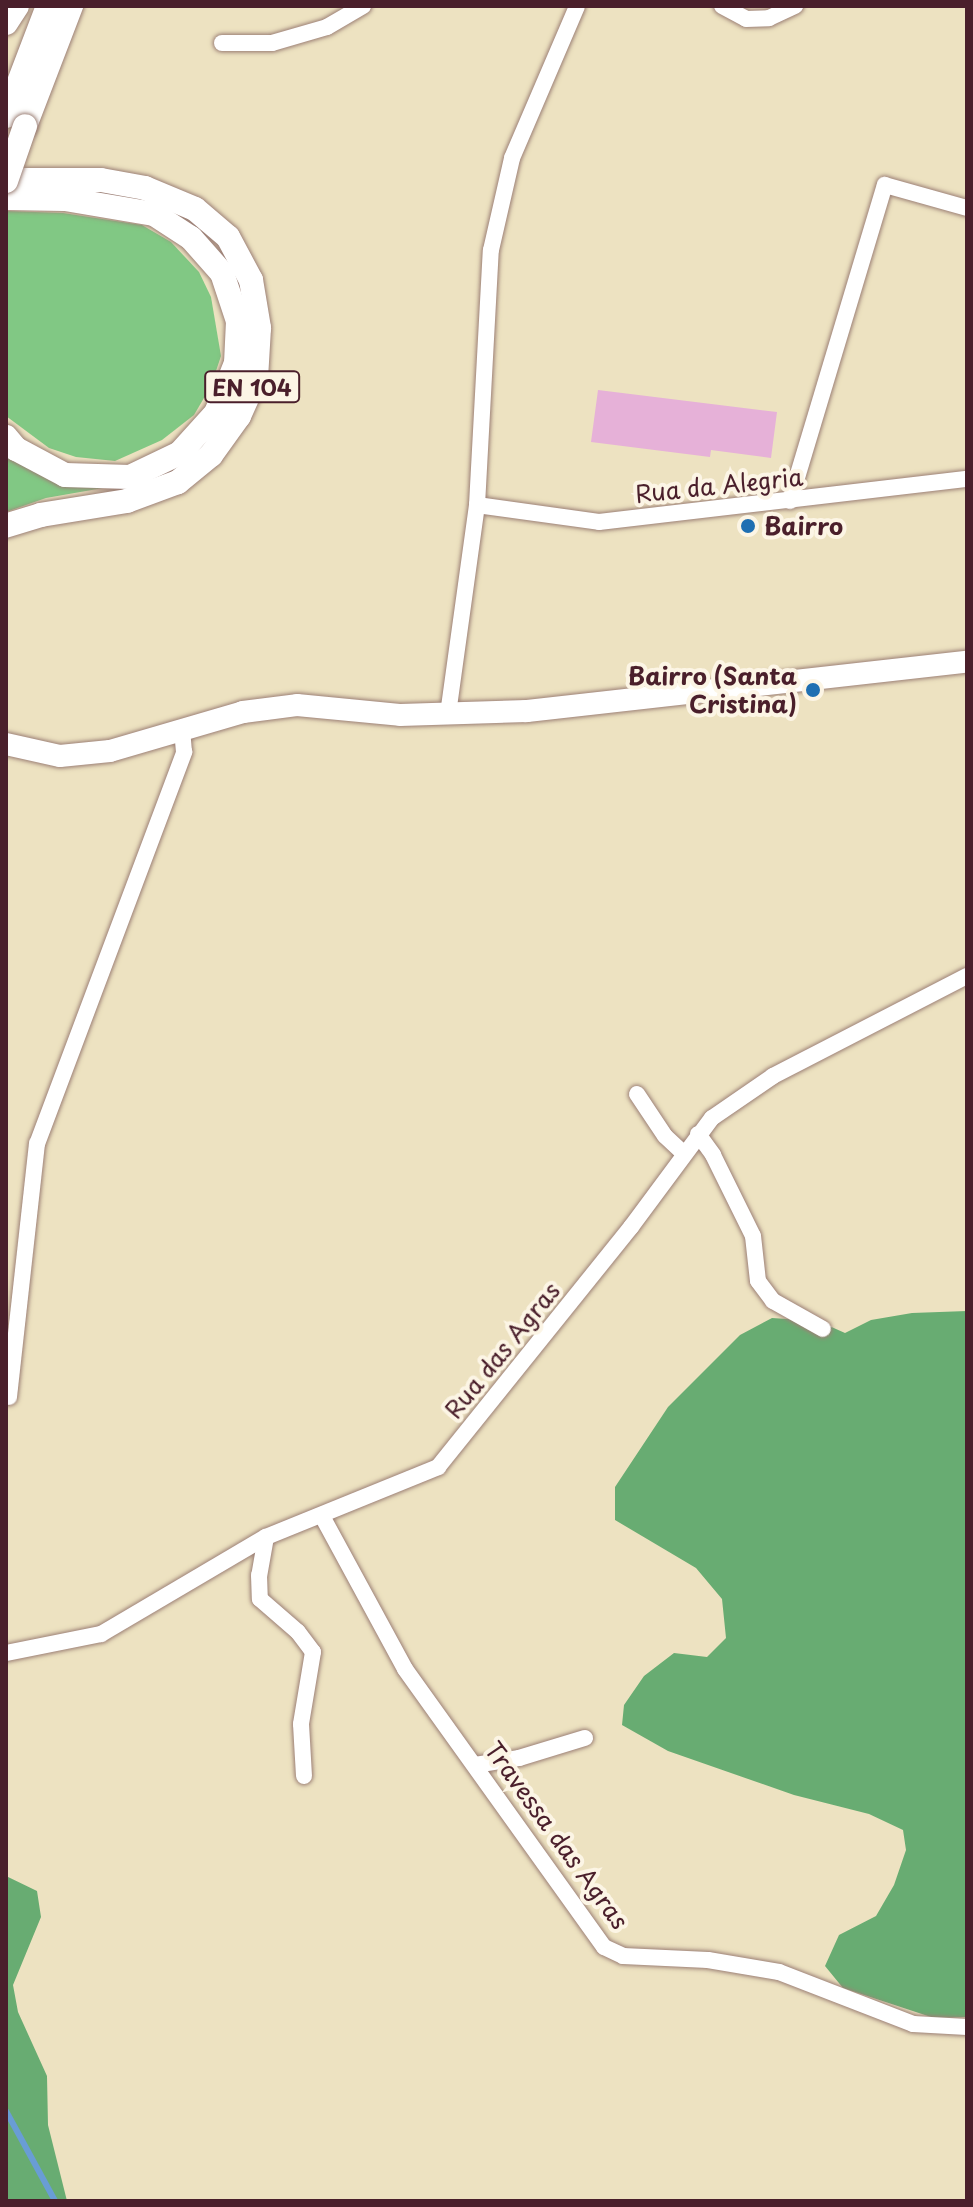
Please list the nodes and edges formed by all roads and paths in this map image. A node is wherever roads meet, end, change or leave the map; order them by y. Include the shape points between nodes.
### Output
1 (17, 6) edge
2 (48, 6) edge
3 (71, 6) edge
4 (363, 6) edge
5 (577, 6) edge
6 (722, 6) edge
7 (795, 6) edge
8 (6, 23) edge
9 (222, 43) dead end
10 (16, 121) edge
11 (6, 180) edge
12 (6, 198) edge
13 (967, 208) edge
14 (6, 437) edge
15 (967, 479) edge
16 (790, 501) junction
17 (477, 505) junction
18 (6, 526) edge
19 (967, 662) edge
20 (448, 714) junction
21 (182, 730) junction
22 (6, 744) edge
23 (967, 976) edge
24 (637, 1094) dead end
25 (698, 1134) junction
26 (684, 1154) junction
27 (823, 1329) dead end
28 (9, 1397) dead end
29 (322, 1516) junction
30 (266, 1537) junction
31 (6, 1653) edge
32 (585, 1738) dead end
33 (475, 1765) junction
34 (304, 1776) dead end
35 (967, 2027) edge

1 - 8 main road
2 - 10 main road
3 - 10 main road
4 - 9 street via 327,27 272,43
5 - 17 street via 512,158 491,250
6 - 7 street via 746,19 769,18
10 - 11 main road, bridge
11 - 18 main road, EN 104 via 101,180 145,188 195,209 228,237 251,280 259,328 256,378 239,416 211,455 178,482 127,501
12 - 14 main road, EN 104 via 65,199 154,214 191,238 222,273 238,321 236,363 216,413 180,453 130,477 65,475 16,449
13 - 16 street via 885,185
15 - 16 street, Rua da Alegria
16 - 17 street, Rua da Alegria via 599,522
17 - 20 street
19 - 20 street via 527,711
20 - 21 street via 297,705 243,712
21 - 22 street via 110,751 60,756
21 - 28 street via 184,752 37,1144
23 - 25 street, Rua das Agras via 773,1076 712,1118
24 - 26 street
25 - 26 street, Rua das Agras
25 - 27 street via 753,1236 758,1281 773,1301
26 - 29 street, Rua das Agras via 438,1467
29 - 30 street, Rua das Agras
29 - 33 street, Travessa das Agras via 405,1669
30 - 31 street, Rua das Agras via 101,1634
30 - 34 street via 260,1599 313,1652 301,1724
32 - 33 street
33 - 35 street, Travessa das Agras via 604,1947 623,1956 708,1960 779,1972 913,2024

